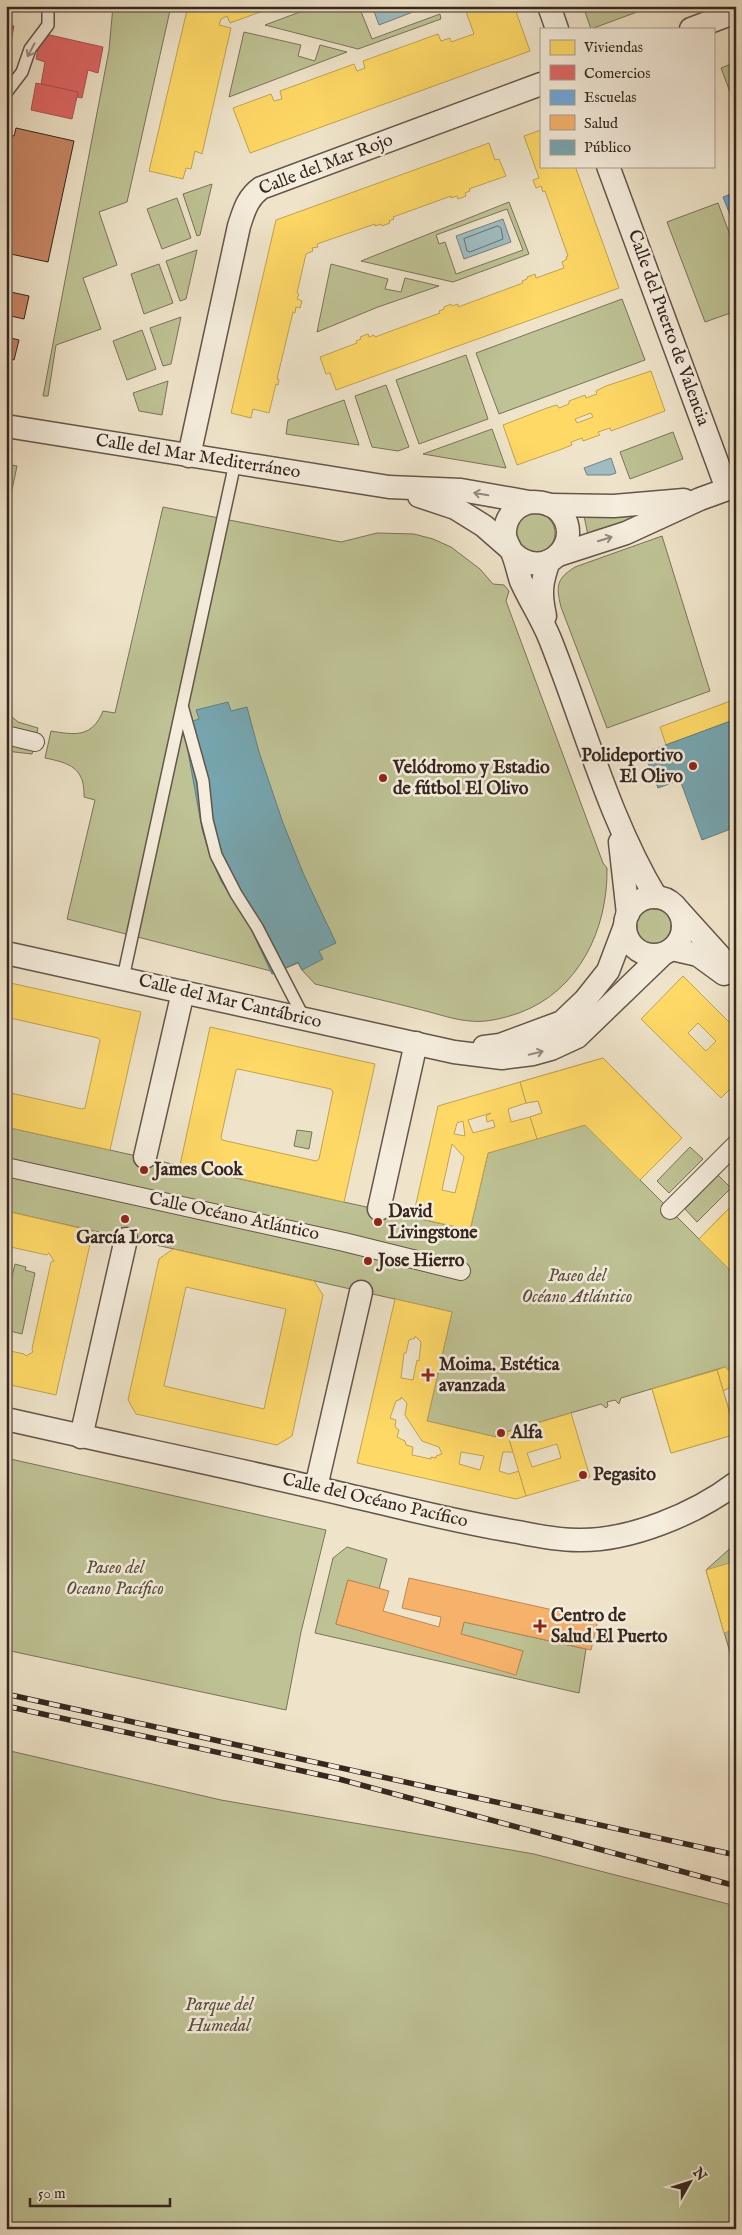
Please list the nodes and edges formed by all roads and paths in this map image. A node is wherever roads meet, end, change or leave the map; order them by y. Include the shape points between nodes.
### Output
1 (48, 6) edge
2 (549, 6) edge
3 (736, 12) edge
4 (557, 28) edge
5 (694, 28) edge
6 (540, 84) edge
7 (6, 93) edge
8 (609, 168) edge
9 (6, 426) edge
10 (189, 456) junction
11 (235, 463) junction
12 (389, 487) junction
13 (732, 487) edge
14 (700, 499) junction
15 (540, 503) junction
16 (510, 550) junction
17 (554, 558) junction
18 (549, 637) junction
19 (182, 706) junction
20 (6, 735) edge
21 (35, 742) dead end
22 (611, 802) junction
23 (656, 897) junction
24 (679, 911) junction
25 (626, 920) junction
26 (667, 951) junction
27 (6, 952) edge
28 (608, 971) junction
29 (736, 974) edge
30 (123, 978) junction
31 (736, 983) edge
32 (183, 992) junction
33 (602, 1015) junction
34 (304, 1018) junction
35 (416, 1043) junction
36 (454, 1052) junction
37 (736, 1144) edge
38 (145, 1157) dead end
39 (6, 1167) edge
40 (379, 1210) dead end
41 (670, 1210) dead end
42 (126, 1239) dead end
43 (461, 1270) dead end
44 (362, 1292) dead end
45 (6, 1419) edge
46 (81, 1436) junction
47 (736, 1483) edge
48 (316, 1487) junction

1 -> 7 lane via 48,25 30,49 22,72
2 - 4 street
3 - 5 street
6 - 10 street, Calle del Mar Rojo via 253,193 239,226
8 - 13 street, Calle del Puerto de Valencia
9 - 10 street, Calle del Mar Mediterráneo
10 - 11 street, Calle del Mar Mediterráneo
11 - 12 street, Calle del Mar Mediterráneo
11 - 19 lane
15 -> 12 street, Calle del Mar Mediterráneo via 461,490
12 - 16 street, Calle del Mar Mediterráneo via 456,508 484,526
13 - 14 street, Calle del Mar Mediterráneo
14 - 15 street, Calle del Mar Mediterráneo via 614,506
17 -> 14 street, Calle del Mar Mediterráneo via 626,533
15 - 16 street via 513,512 508,519 505,528
15 - 17 street via 558,510 567,527 564,547
16 - 17 street via 529,563
16 - 18 street via 521,581
17 - 18 street via 542,579 540,597
18 - 22 street
19 - 30 lane
19 - 34 lane via 203,781 207,820 216,855
20 - 21 street
22 - 23 street via 644,878
22 - 25 street via 620,843
23 - 24 street via 673,904
23 - 25 street via 639,901
24 - 26 street via 683,927 678,943
24 - 29 street
25 - 26 street via 631,943 637,950 645,954
25 - 28 street, Calle del Mar Cantábrico
26 - 31 street via 698,955
26 - 33 street, Calle del Mar Cantábrico
27 - 30 street, Calle del Mar Cantábrico
28 - 33 street, Calle del Mar Cantábrico
28 - 36 street, Calle del Mar Cantábrico via 562,1022 500,1045
30 - 32 street, Calle del Mar Cantábrico
32 - 34 street, Calle del Mar Cantábrico
32 - 38 street
36 -> 33 street, Calle del Mar Cantábrico via 502,1058 533,1054 577,1037
34 - 35 street, Calle del Mar Cantábrico
35 - 36 street, Calle del Mar Cantábrico
35 - 40 street
37 - 41 street
39 - 43 street, Calle Océano Atlántico
42 - 46 street
44 - 48 street
45 - 46 street, Calle del Océano Pacífico
46 - 48 street, Calle del Océano Pacífico
47 - 48 street, Calle del Océano Pacífico via 678,1517 607,1538 579,1540 499,1529

